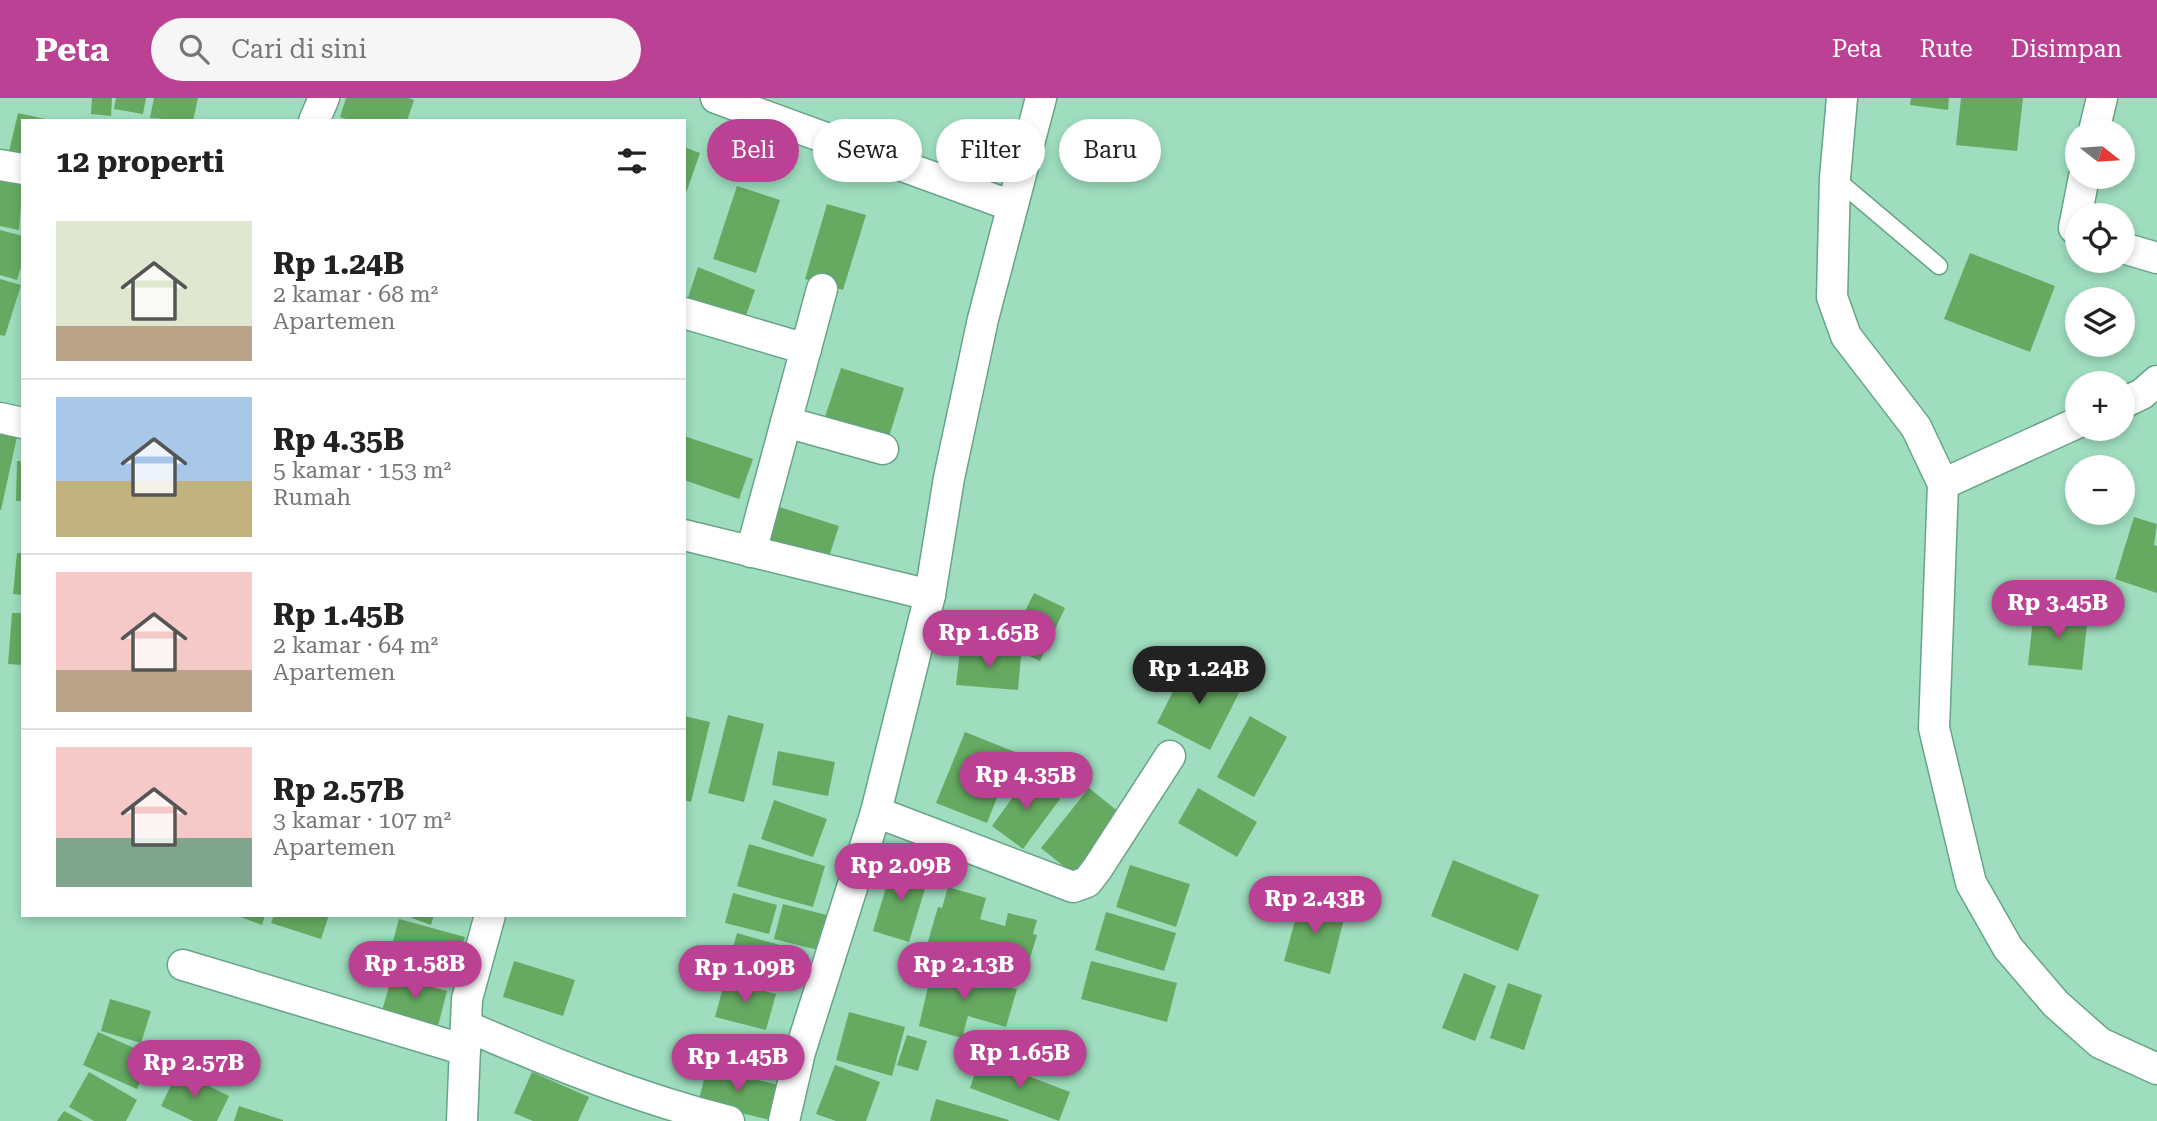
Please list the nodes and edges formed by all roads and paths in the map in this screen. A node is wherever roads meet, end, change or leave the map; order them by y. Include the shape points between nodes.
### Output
1 (324, 98) edge
2 (716, 98) edge
3 (1041, 98) edge
4 (1842, 98) edge
5 (2102, 98) edge
6 (315, 119) edge
7 (2097, 119) edge
8 (0, 164) edge
9 (21, 169) edge
10 (1835, 178) junction
11 (1012, 206) junction
12 (2135, 251) edge
13 (2157, 257) edge
14 (1939, 266) dead end
15 (822, 289) dead end
16 (686, 314) edge
17 (806, 349) junction
18 (2157, 381) edge
19 (2135, 397) edge
20 (0, 418) edge
21 (786, 422) junction
22 (21, 423) edge
23 (2065, 428) edge
24 (883, 449) dead end
25 (1943, 484) junction
26 (686, 536) edge
27 (751, 552) junction
28 (930, 596) junction
29 (1170, 756) dead end
30 (876, 812) junction
31 (489, 917) edge
32 (183, 965) dead end
33 (465, 1038) junction
34 (2157, 1069) edge
35 (462, 1121) edge
36 (729, 1121) edge
37 (784, 1121) edge

1 - 6 street
2 - 11 street
3 - 11 street
4 - 10 street
5 - 7 street
8 - 9 street
10 - 14 lane
10 - 25 street via 1834,310 1846,336 1916,428
11 - 28 street via 952,464
12 - 13 street
15 - 17 street
16 - 17 street
17 - 21 street
18 - 19 street
20 - 22 street
21 - 24 street
21 - 27 street
23 - 25 street
25 - 34 street via 1934,728 1971,883 2008,948 2056,1004 2100,1043
26 - 27 street
27 - 28 street
28 - 30 street
29 - 30 street via 1097,869 1087,882 1073,887
30 - 37 street via 800,1052
31 - 33 street via 467,999
32 - 33 street
33 - 35 street
33 - 36 street via 665,1105

